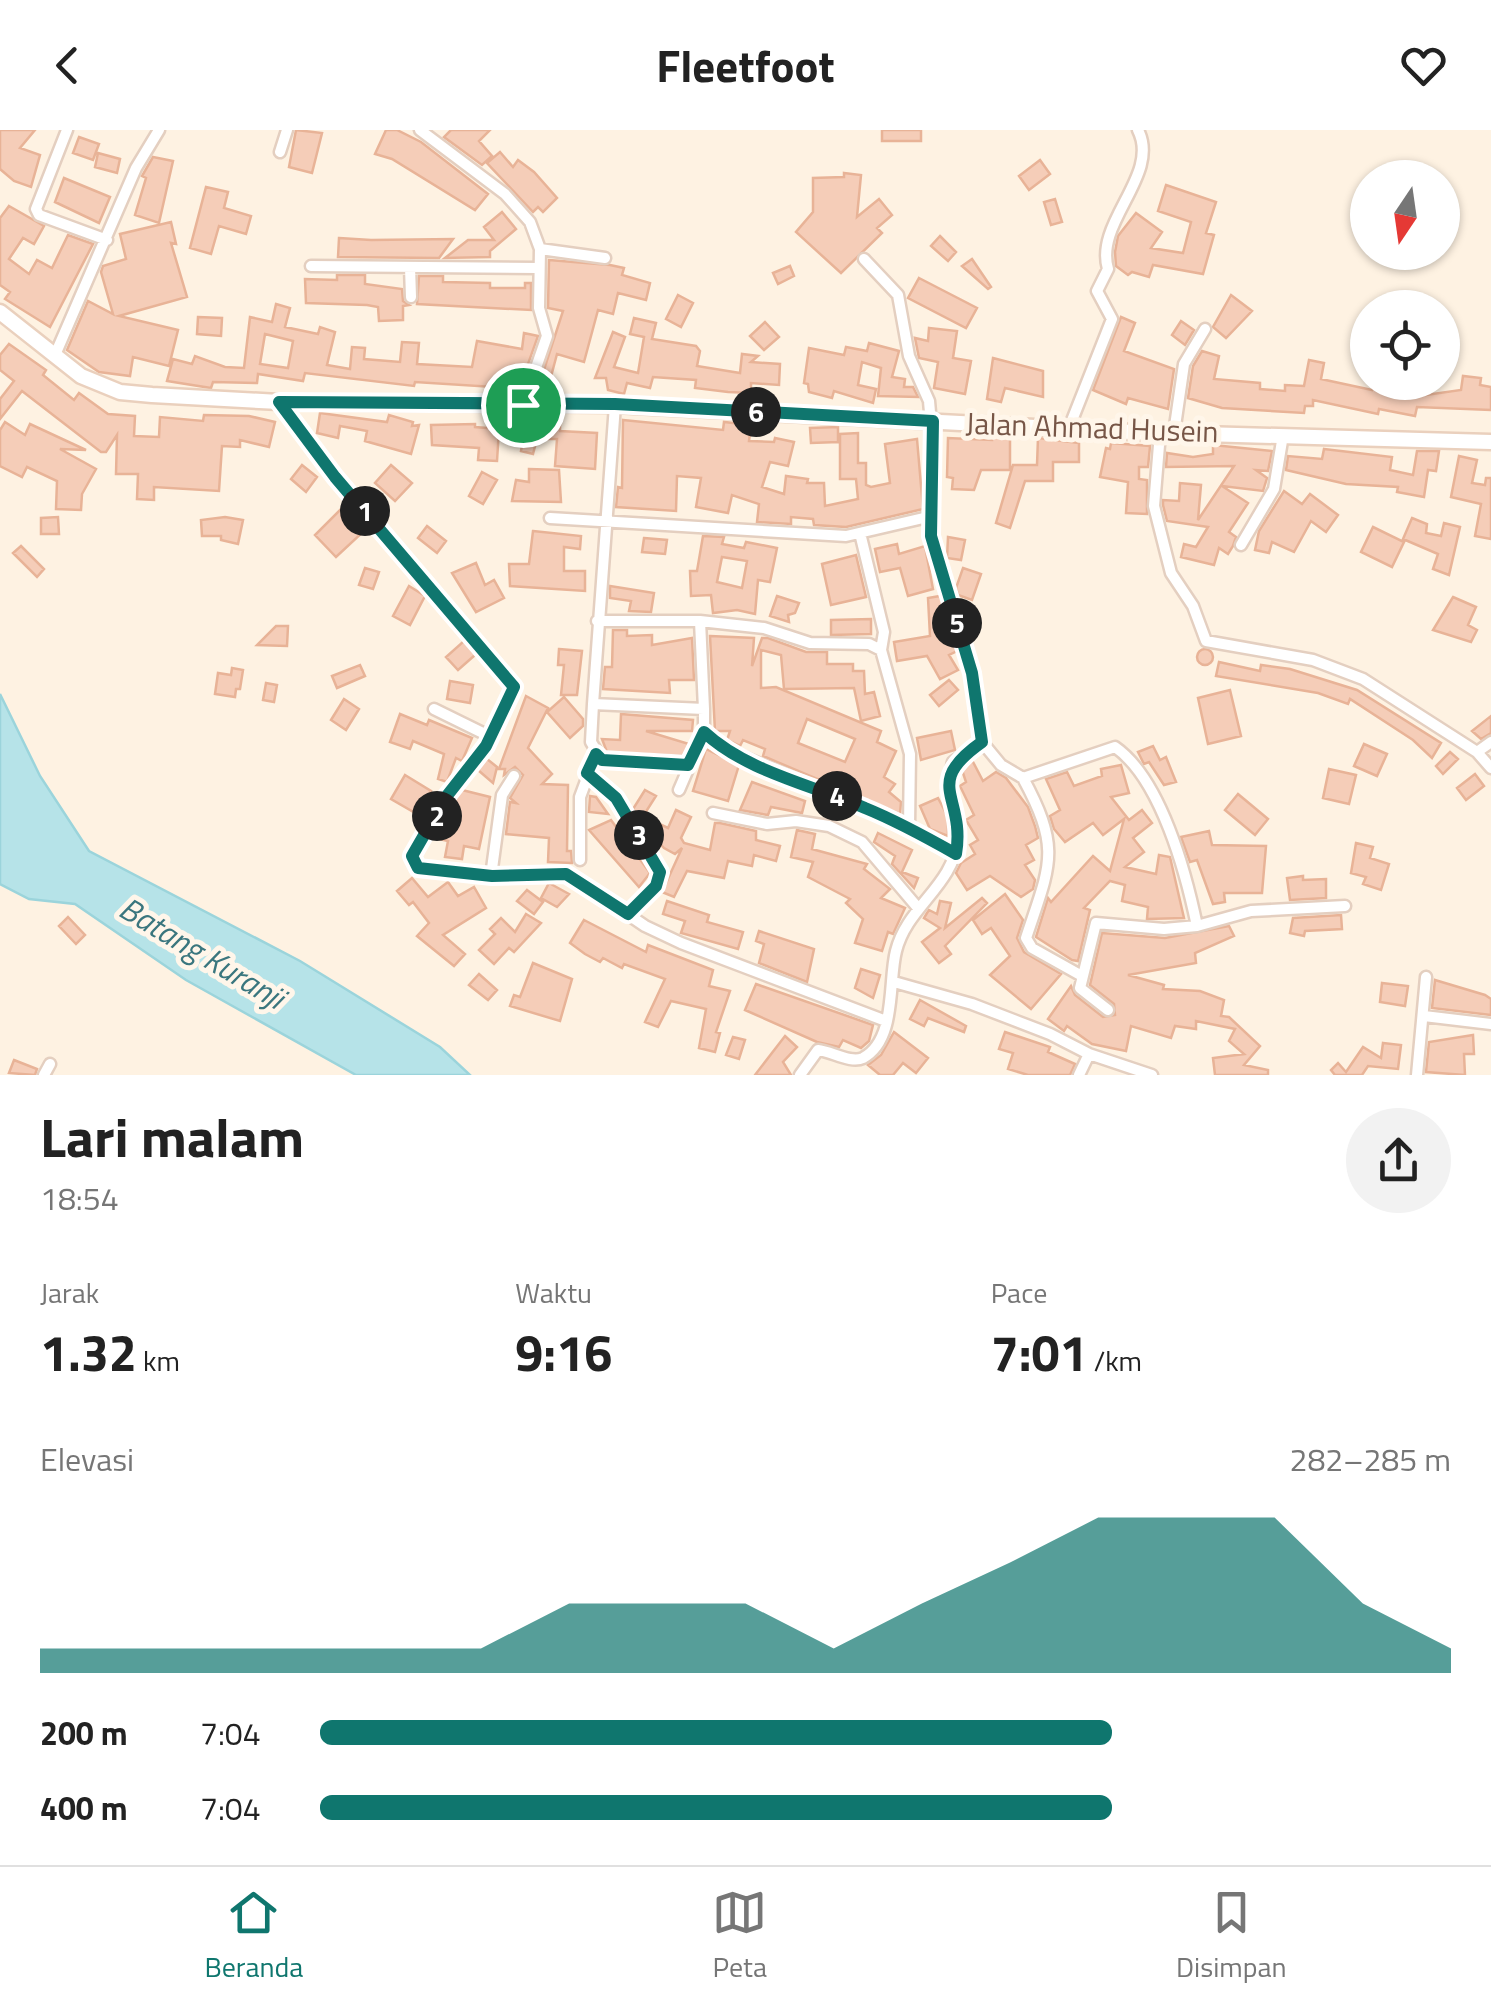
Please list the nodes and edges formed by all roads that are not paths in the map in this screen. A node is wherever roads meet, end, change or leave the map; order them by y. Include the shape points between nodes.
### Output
1 (66, 130) edge
2 (159, 130) edge
3 (286, 130) edge
4 (420, 130) edge
5 (1138, 130) edge
6 (280, 152) dead end
7 (106, 240) junction
8 (540, 249) junction
9 (605, 258) dead end
10 (864, 259) dead end
11 (311, 266) dead end
12 (410, 266) junction
13 (537, 268) junction
14 (412, 297) dead end
15 (0, 312) edge
16 (1206, 329) dead end
17 (55, 355) junction
18 (279, 402) junction
19 (615, 404) junction
20 (523, 405) junction
21 (933, 421) junction
22 (1069, 428) junction
23 (1167, 433) junction
24 (1283, 435) junction
25 (1491, 442) edge
26 (932, 516) junction
27 (550, 518) dead end
28 (604, 522) junction
29 (860, 533) junction
30 (1241, 545) dead end
31 (597, 621) junction
32 (700, 621) junction
33 (882, 650) junction
34 (593, 704) junction
35 (434, 709) dead end
36 (704, 710) junction
37 (704, 732) junction
38 (491, 737) junction
39 (982, 742) junction
40 (1491, 742) edge
41 (1477, 752) junction
42 (596, 754) junction
43 (688, 765) junction
44 (1491, 768) edge
45 (587, 773) junction
46 (514, 776) dead end
47 (1023, 778) junction
48 (679, 790) dead end
49 (713, 813) dead end
50 (909, 827) junction
51 (956, 854) junction
52 (580, 860) dead end
53 (492, 876) junction
54 (1346, 906) dead end
55 (918, 908) junction
56 (628, 914) junction
57 (1197, 926) junction
58 (1082, 976) junction
59 (1426, 976) dead end
60 (894, 982) junction
61 (1108, 1010) dead end
62 (1424, 1016) junction
63 (886, 1021) junction
64 (1491, 1024) edge
65 (1088, 1054) junction
66 (855, 1060) junction
67 (800, 1075) edge
68 (855, 1075) edge
69 (1079, 1075) edge
70 (1152, 1075) edge
71 (1417, 1075) edge

1 - 7 street via 36,209
2 - 7 street
3 - 6 street
4 - 8 street via 505,194 530,222
5 - 22 street via 1144,155 1103,249 1108,269 1096,291 1111,322
7 - 17 street
8 - 9 street
8 - 13 street
10 - 21 street via 898,295 909,356
11 - 12 street
12 - 13 street
12 - 14 street
13 - 20 street via 547,336
15 - 17 main road, Jalan Ahmad Husein
16 - 23 street via 1184,364
17 - 18 main road, Jalan Ahmad Husein via 120,392
18 - 20 main road, Jalan Ahmad Husein
18 - 38 street via 512,683
19 - 20 main road, Jalan Ahmad Husein
19 - 21 main road, Jalan Ahmad Husein
19 - 28 street
21 - 22 main road, Jalan Ahmad Husein
21 - 26 street
22 - 23 main road, Jalan Ahmad Husein
23 - 24 main road, Jalan Ahmad Husein
23 - 41 street via 1154,506 1171,573 1206,641 1313,660 1363,679
24 - 25 main road, Jalan Ahmad Husein
24 - 30 street via 1274,489
26 - 29 street
26 - 39 street via 931,536 972,673
27 - 28 street
28 - 29 street via 794,536
28 - 31 street
29 - 33 street via 884,632
31 - 32 street
31 - 34 street
32 - 33 street
32 - 36 street
33 - 50 street via 910,754
34 - 36 street
34 - 42 street
35 - 38 street
36 - 37 street
37 - 43 street
37 - 50 street via 749,762
38 - 53 street via 446,797 411,860 424,870
39 - 47 street
39 - 51 street via 953,762 950,773
40 - 41 street
41 - 44 street
42 - 43 street via 602,760
42 - 45 street
43 - 48 street
45 - 52 street via 580,797
45 - 56 street via 616,798 660,872 656,886
46 - 53 street via 502,795
47 - 57 street via 1115,747 1129,757 1176,840
47 - 58 street via 1048,832 1052,858 1026,938
49 - 55 street via 829,826 862,842
50 - 51 street
51 - 55 street via 941,886
53 - 56 street via 566,874
54 - 57 street via 1251,911
55 - 60 street via 896,949
56 - 63 street via 681,943
57 - 58 street via 1096,923
58 - 61 street via 1080,990
59 - 62 street
60 - 63 street
60 - 65 street via 1019,1022
62 - 64 street
62 - 71 street
63 - 66 street via 872,1050
65 - 69 street
65 - 70 street
66 - 67 street via 818,1050
66 - 68 street

